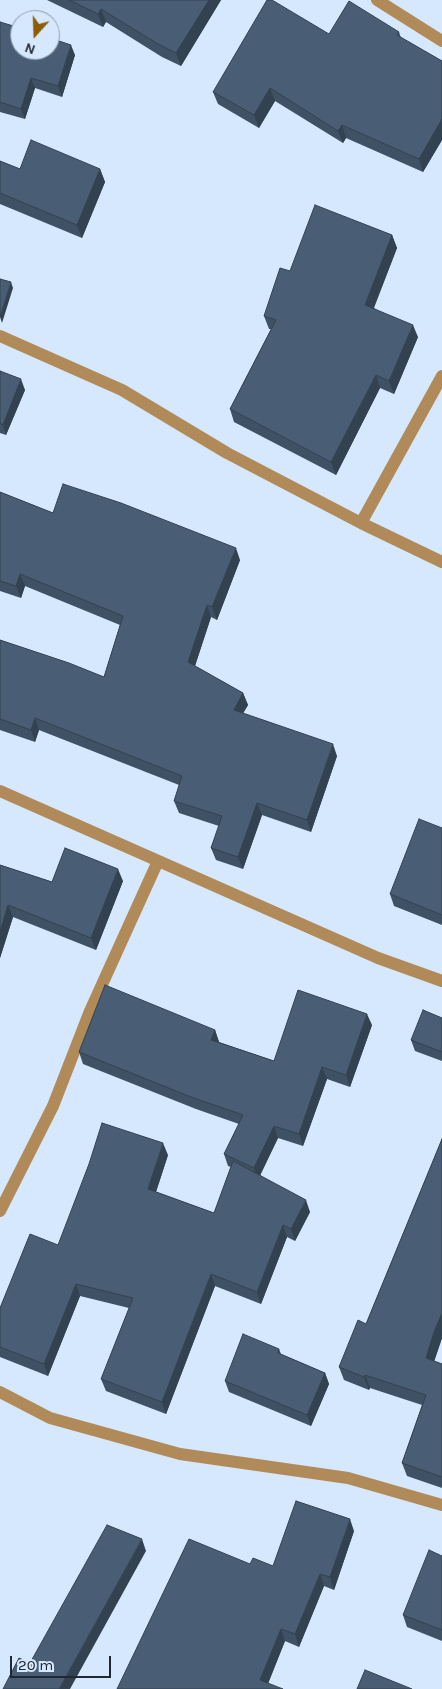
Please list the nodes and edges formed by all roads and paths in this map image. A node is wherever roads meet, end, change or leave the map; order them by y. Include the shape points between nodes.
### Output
1 (377, 0) edge
2 (442, 41) edge
3 (0, 336) edge
4 (442, 376) edge
5 (361, 523) junction
6 (442, 562) edge
7 (0, 791) edge
8 (158, 861) junction
9 (442, 981) edge
10 (0, 1211) edge
11 (0, 1392) edge
12 (442, 1505) edge

1 - 2 street
3 - 5 street via 122,390 227,453
4 - 5 street
5 - 6 street
7 - 8 street
8 - 9 street via 378,958
8 - 10 street via 90,1011 53,1106
11 - 12 street via 50,1418 180,1454 348,1478

